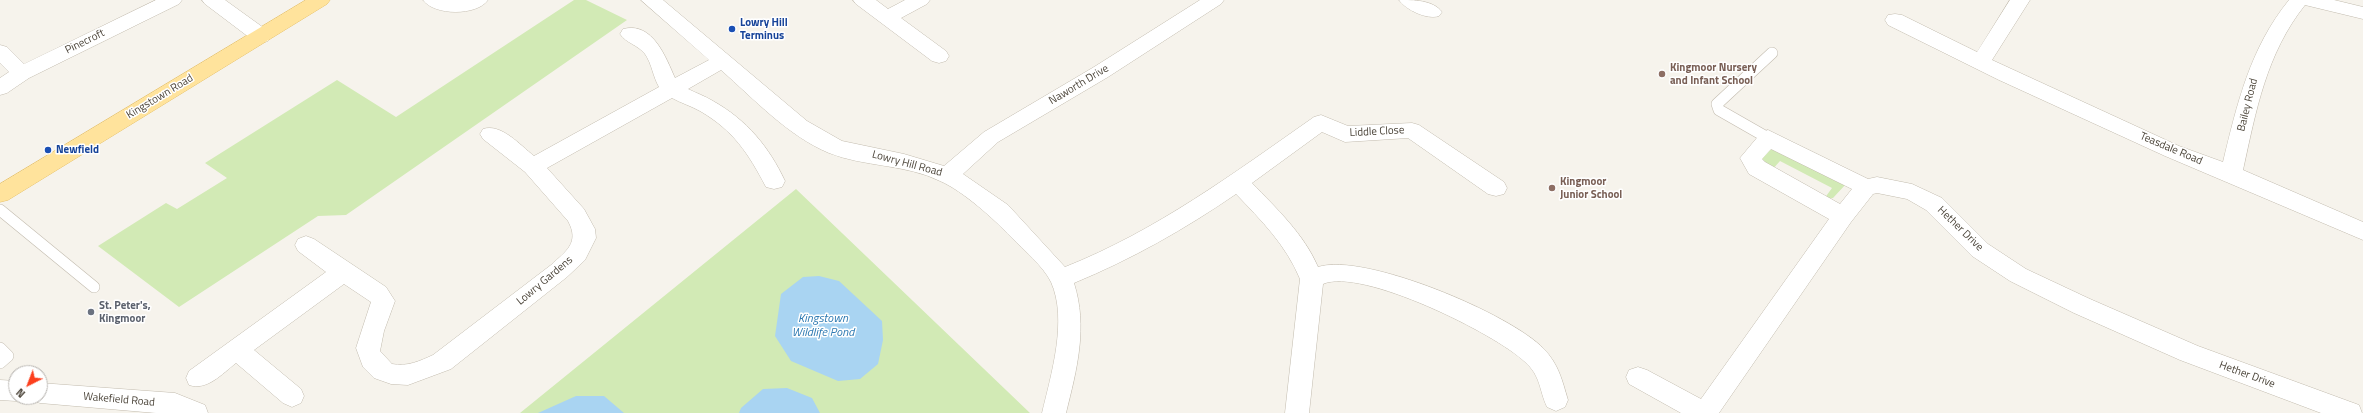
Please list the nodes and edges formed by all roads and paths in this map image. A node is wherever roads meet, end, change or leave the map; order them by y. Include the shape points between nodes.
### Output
1 (172, 0) edge
2 (212, 0) edge
3 (320, 0) edge
4 (433, 0) edge
5 (478, 0) edge
6 (651, 0) edge
7 (863, 0) edge
8 (920, 0) edge
9 (1214, 0) edge
10 (1409, 0) edge
11 (2020, 0) edge
12 (2299, 0) edge
13 (2308, 0) edge
14 (1432, 12) dead end
15 (2363, 13) edge
16 (887, 18) junction
17 (1895, 20) dead end
18 (630, 34) dead end
19 (261, 36) junction
20 (0, 52) edge
21 (1772, 53) dead end
22 (939, 56) dead end
23 (722, 61) junction
24 (1980, 62) junction
25 (22, 74) junction
26 (0, 88) edge
27 (673, 89) junction
28 (490, 134) dead end
29 (1768, 138) junction
30 (533, 166) junction
31 (2231, 174) junction
32 (948, 175) junction
33 (774, 181) dead end
34 (1238, 182) junction
35 (1866, 187) junction
36 (1496, 188) dead end
37 (0, 194) edge
38 (0, 210) edge
39 (1843, 216) junction
40 (2363, 231) edge
41 (306, 245) dead end
42 (343, 272) junction
43 (1061, 278) junction
44 (1312, 279) junction
45 (94, 287) dead end
46 (0, 348) edge
47 (237, 350) junction
48 (0, 363) edge
49 (1638, 377) dead end
50 (198, 378) dead end
51 (1558, 389) dead end
52 (48, 394) edge
53 (292, 396) dead end
54 (196, 413) edge
55 (1054, 413) edge
56 (1297, 413) edge
57 (1704, 413) edge
58 (2350, 413) edge

1 - 25 street, Pinecroft
2 - 19 street
3 - 19 main road, Kingstown Road
4 - 5 street via 447,7
6 - 23 street, Lowry Hill Road
7 - 16 street
8 - 16 street
9 - 32 street, Naworth Drive via 1101,72 991,137
10 - 14 street
11 - 24 street
12 - 31 street, Bailey Road via 2273,34 2253,78
13 - 15 street
16 - 22 street
17 - 24 street, Teasdale Road
18 - 27 street via 644,40 658,58 665,80
19 - 37 main road, Kingstown Road
20 - 25 street
21 - 29 lane via 1717,104 1719,110
23 - 27 street
23 - 32 street, Lowry Hill Road via 800,126 820,139 836,147
24 - 31 street, Teasdale Road via 2172,151
25 - 26 street, Pinecroft
27 - 30 street
27 - 33 street via 682,96 709,107 734,125 747,137 766,164
28 - 30 street
29 - 35 street
29 - 39 street via 1750,158 1757,168 1796,186
30 - 42 street, Lowry Gardens via 576,214 584,229 585,238 577,254 559,272 442,362 423,371 403,375 389,374 378,368 371,360 368,349 383,300 378,294
31 - 40 street, Teasdale Road
32 - 43 street, Lowry Hill Road via 1000,211
34 - 36 street, Liddle Close via 1320,122 1345,134 1412,130
34 - 43 street, Liddle Close via 1167,230 1096,266
34 - 44 street via 1284,231 1304,260
35 - 39 street
35 - 58 street, Hether Drive via 1895,187 1923,197 1934,204 1980,250 2018,275 2082,306 2196,355
38 - 45 lane
39 - 57 street
41 - 42 street, Lowry Gardens
42 - 47 street
43 - 55 street, Lowry Hill Road via 1067,297 1070,324 1066,364
44 - 51 street via 1333,271 1359,275 1452,306 1484,322 1535,356 1548,371
44 - 56 street
46 - 48 lane via 8,356
47 - 50 street
47 - 53 street
49 - 57 street
52 - 54 street, Wakefield Road via 176,404

